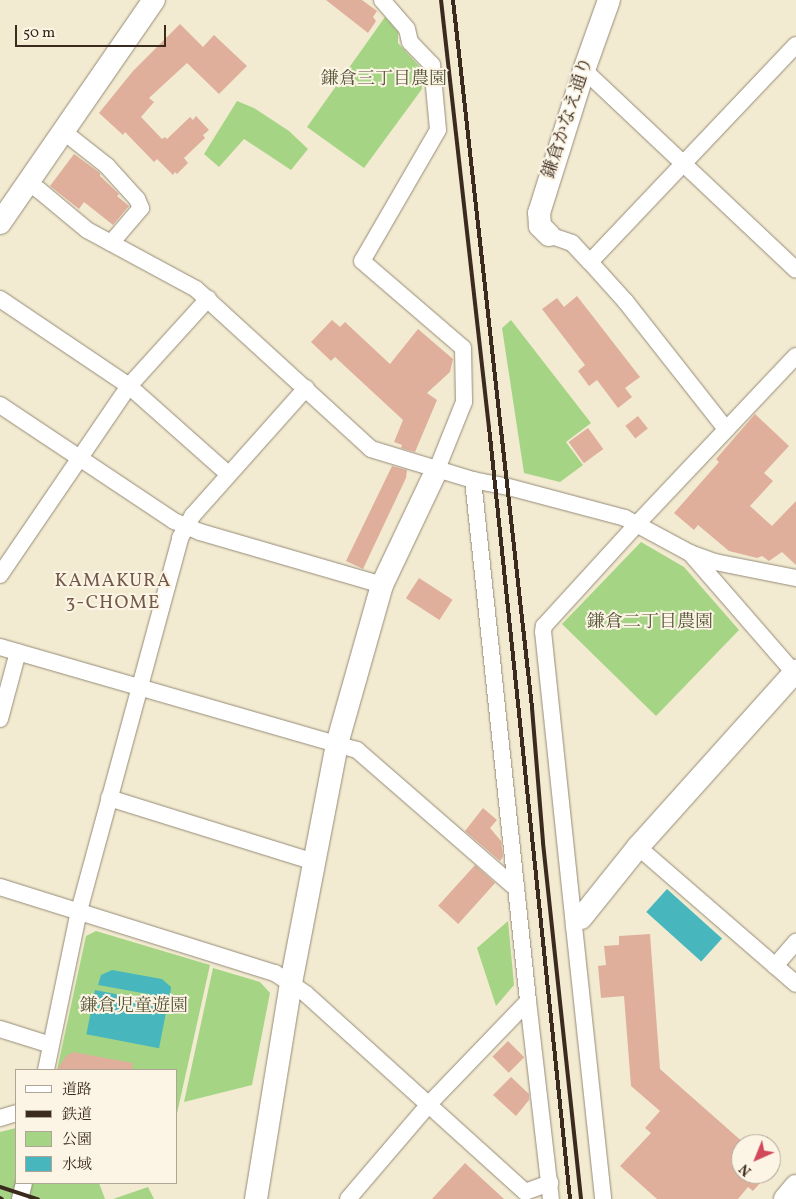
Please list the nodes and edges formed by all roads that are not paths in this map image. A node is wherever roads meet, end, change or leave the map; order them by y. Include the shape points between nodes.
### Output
1 (154, 0) edge
2 (382, 0) edge
3 (609, 0) edge
4 (796, 45) edge
5 (584, 70) junction
6 (64, 132) junction
7 (683, 165) junction
8 (27, 183) junction
9 (0, 223) edge
10 (549, 235) joint
11 (111, 243) junction
12 (590, 262) junction
13 (796, 270) edge
14 (0, 299) edge
15 (208, 299) junction
16 (796, 356) edge
17 (129, 386) junction
18 (306, 388) junction
19 (0, 405) edge
20 (726, 429) junction
21 (78, 458) junction
22 (437, 469) junction
23 (228, 474) junction
24 (473, 480) junction
25 (637, 524) junction
26 (186, 526) junction
27 (690, 553) junction
28 (5, 557) edge
29 (0, 575) edge
30 (796, 578) edge
31 (382, 585) junction
32 (0, 647) edge
33 (18, 652) junction
34 (795, 673) edge
35 (140, 687) junction
36 (0, 719) edge
37 (337, 744) junction
38 (109, 798) junction
39 (638, 847) junction
40 (315, 862) junction
41 (0, 887) edge
42 (516, 888) junction
43 (79, 912) junction
44 (578, 922) junction
45 (796, 942) edge
46 (775, 966) junction
47 (291, 983) junction
48 (796, 984) edge
49 (528, 1001) junction
50 (0, 1029) edge
51 (51, 1045) junction
52 (46, 1069) edge
53 (429, 1104) junction
54 (15, 1113) edge
55 (0, 1118) edge
56 (24, 1184) edge
57 (796, 1186) edge
58 (550, 1191) edge
59 (522, 1196) edge
60 (20, 1199) edge
61 (256, 1199) edge
62 (348, 1199) edge
63 (603, 1199) edge
64 (784, 1199) edge

1 - 6 street
2 - 22 street via 407,29 410,42 432,66 438,130 362,261 463,348 464,402
3 - 5 street, 鎌倉かなえ通り
4 - 7 street
5 - 7 street
5 - 10 street, 鎌倉かなえ通り via 539,213 540,226
6 - 8 street
6 - 11 street via 107,166 137,199 141,208
7 - 12 street
7 - 13 street
8 - 9 street
8 - 11 street via 87,230
10 - 12 street via 572,244
11 - 15 street via 196,289
12 - 20 street via 626,302
14 - 17 street
15 - 17 street
15 - 18 street
16 - 20 street
17 - 21 street
17 - 23 street
18 - 22 street via 371,449
18 - 23 street
19 - 21 street
20 - 25 street
21 - 26 street
21 - 28 street
22 - 24 street
22 - 31 street
23 - 26 street
24 - 25 street via 625,518
24 - 42 street
25 - 27 street
25 - 44 street via 548,620 543,632
26 - 31 street
26 - 35 street
27 - 30 street via 715,562
27 - 34 street
28 - 29 street
31 - 37 street
32 - 33 street
33 - 35 street
33 - 36 street
34 - 39 street
35 - 37 street
35 - 38 street
37 - 40 street
37 - 42 street via 356,750
38 - 40 street
38 - 43 street
39 - 44 street
39 - 46 street
40 - 47 street
41 - 43 street
42 - 49 street
43 - 47 street via 234,959 275,973
43 - 51 street
44 - 63 street
45 - 46 street
46 - 48 street
47 - 53 street
47 - 61 street
49 - 53 street
49 - 58 street
50 - 51 street
51 - 52 street
53 - 59 street
53 - 62 street
54 - 55 street
56 - 60 street
57 - 64 street
58 - 59 street

